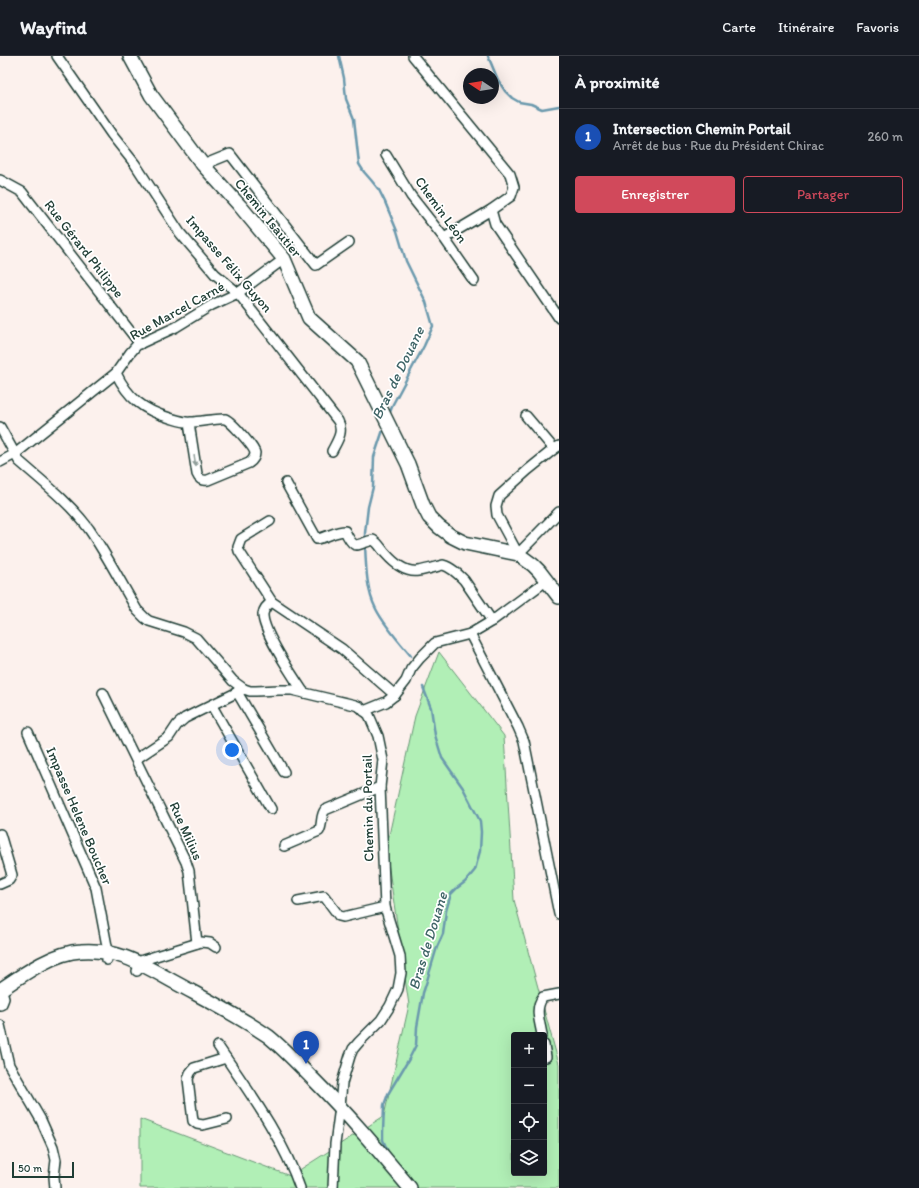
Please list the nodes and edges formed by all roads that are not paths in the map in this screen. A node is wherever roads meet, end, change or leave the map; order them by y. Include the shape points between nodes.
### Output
1 (57, 56) edge
2 (130, 56) edge
3 (413, 56) edge
4 (386, 155) dead end
5 (203, 165) junction
6 (0, 180) edge
7 (491, 210) junction
8 (444, 238) junction
9 (349, 242) dead end
10 (284, 259) junction
11 (474, 281) dead end
12 (238, 293) junction
13 (559, 318) edge
14 (140, 344) junction
15 (116, 373) junction
16 (526, 416) dead end
17 (189, 423) junction
18 (0, 427) edge
19 (556, 448) edge
20 (332, 451) dead end
21 (14, 454) junction
22 (0, 462) edge
23 (286, 482) dead end
24 (559, 512) edge
25 (270, 521) dead end
26 (518, 554) junction
27 (546, 580) junction
28 (559, 597) edge
29 (272, 602) junction
30 (492, 621) junction
31 (470, 634) junction
32 (240, 691) junction
33 (103, 693) dead end
34 (304, 693) junction
35 (395, 695) junction
36 (212, 706) junction
37 (364, 711) junction
38 (28, 732) dead end
39 (136, 759) junction
40 (284, 772) dead end
41 (380, 787) junction
42 (271, 809) dead end
43 (0, 834) edge
44 (284, 846) dead end
45 (0, 884) edge
46 (298, 901) dead end
47 (385, 907) junction
48 (559, 914) edge
49 (197, 943) junction
50 (216, 947) dead end
51 (107, 956) junction
52 (138, 967) junction
53 (559, 994) edge
54 (1, 995) edge
55 (0, 1025) edge
56 (542, 1032) edge
57 (218, 1046) dead end
58 (226, 1058) junction
59 (339, 1111) junction
60 (227, 1119) dead end
61 (400, 1182) edge
62 (55, 1188) edge
63 (300, 1188) edge
64 (333, 1188) edge
65 (410, 1188) edge

1 - 12 street, Impasse Félix Guyon via 112,136 135,164 180,233 215,274
2 - 5 main road, Chemin Isautier via 151,95
3 - 7 street via 510,174 514,188 511,196
4 - 8 street, Chemin Léon via 412,196
5 - 9 street via 230,154 316,265
5 - 10 main road, Chemin Isautier
6 - 14 street, Rue Gérard Philippe via 22,192
7 - 8 street
7 - 13 street via 495,224
8 - 11 street, Chemin Léon
10 - 12 street, Rue Marcel Carné
10 - 26 main road, Chemin Isautier via 309,318 357,361 408,464 429,517 450,536 465,543
12 - 14 street, Rue Marcel Carné
12 - 20 street, Impasse Félix Guyon via 338,421 341,428
14 - 15 street, Rue Marcel Carné
15 - 17 street via 138,403 156,414
15 - 21 street, Rue Marcel Carné
16 - 19 street
17 -> 17 street via 200,479 205,480 254,459 252,447 228,420
18 - 21 street
19 - 26 street via 499,496 497,515
21 - 22 street, Rue Marcel Carné
21 - 32 street via 64,501 88,528 141,614 149,621 196,638
23 - 30 street via 317,538 345,531 353,544 373,540 377,542 391,560 407,570 417,572 443,565 450,568 464,580
24 - 26 street
25 - 29 street via 241,539 238,546
26 - 27 main road, Chemin Isautier via 533,565
27 - 28 main road, Chemin Isautier
27 - 30 street
29 - 34 street via 264,609 264,623 282,660
29 - 35 street via 342,649
30 - 31 street
31 - 35 street via 435,643 410,669 406,681
31 - 48 street via 524,741
32 - 34 street via 292,690
32 - 36 street
32 - 40 street
33 - 39 street, Rue Milius
34 - 37 street via 355,705
35 - 37 street via 386,702
36 - 39 street via 185,718 169,737
36 - 42 street
37 - 41 street, Chemin du Portail via 369,715 378,736 383,760
38 - 51 street, Impasse Helene Boucher via 96,888
39 - 49 street, Rue Milius via 189,871
41 - 44 street via 325,810 322,813 319,831
41 - 47 street, Chemin du Portail
43 - 45 street via 12,875 9,880
46 - 47 street via 324,896 339,916 343,917
47 - 59 street, Chemin du Portail via 400,956 401,973 398,989 380,1020 353,1049 342,1083
49 - 50 street via 210,943
49 - 52 street via 143,960
51 - 52 main road via 118,954
51 - 54 main road via 97,950 57,956 41,964
52 - 59 main road via 220,1007 269,1037 304,1069
53 - 56 street via 543,997 539,1003
55 - 62 street via 9,1065 53,1147 56,1160
57 - 58 street
58 - 60 street via 194,1068 188,1079 193,1120 203,1125
58 - 63 street via 272,1128 294,1168
59 - 61 main road
59 - 64 street, Chemin du Portail via 334,1144
61 - 65 main road

